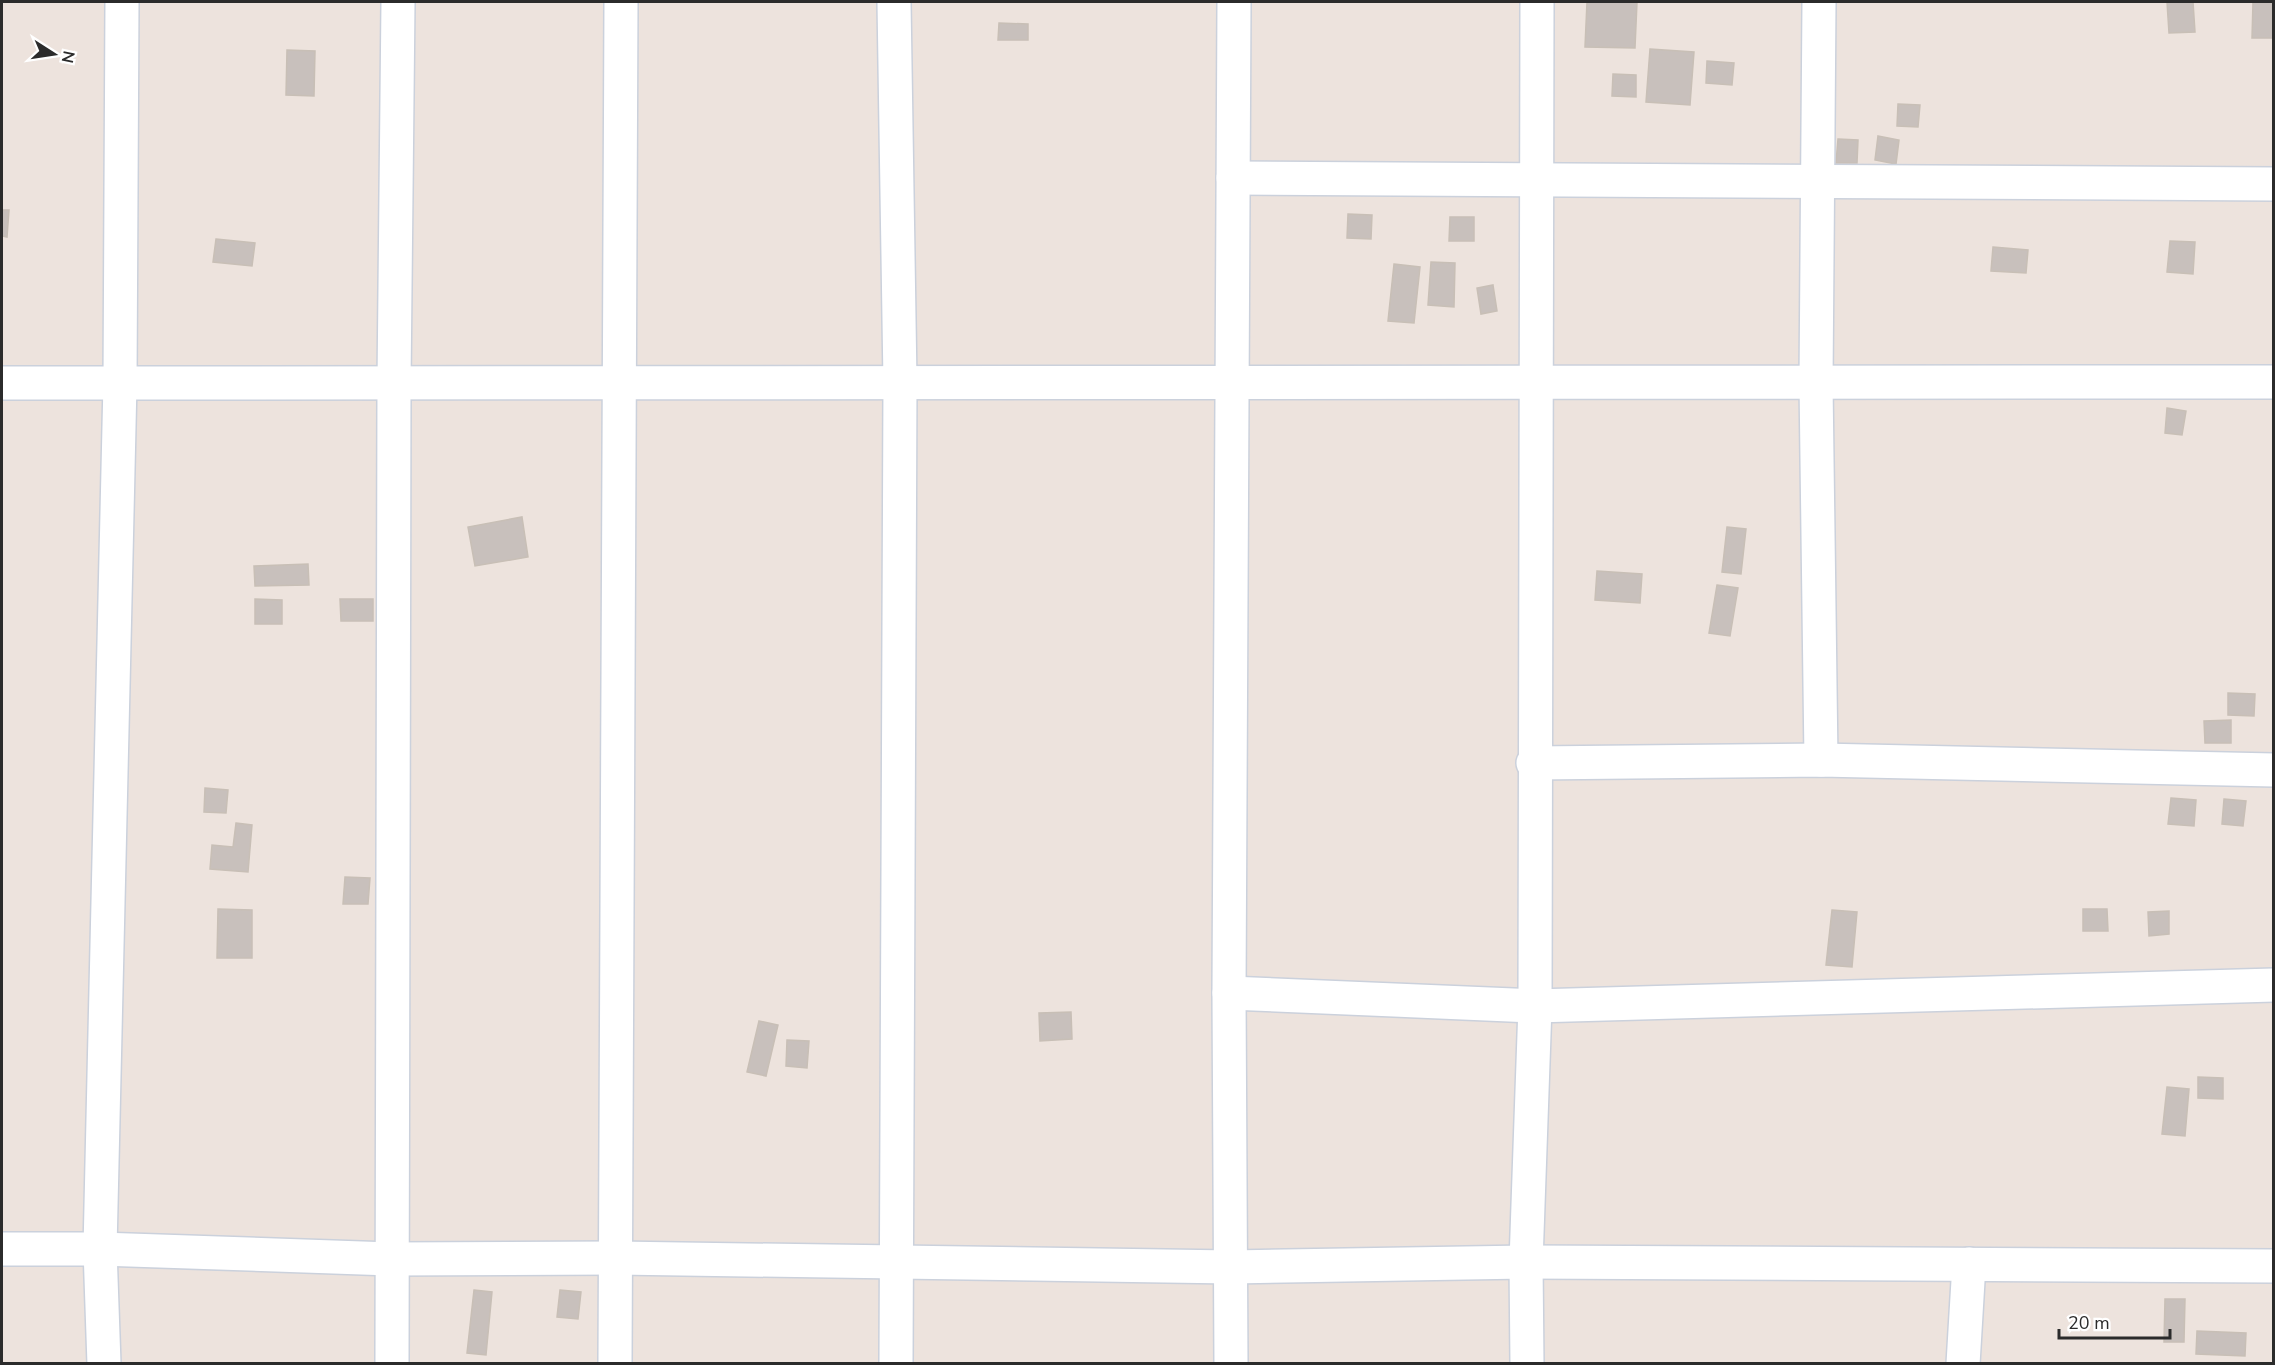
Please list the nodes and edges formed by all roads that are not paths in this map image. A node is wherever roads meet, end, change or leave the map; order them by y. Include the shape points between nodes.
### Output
1 (122, 2) edge
2 (398, 2) edge
3 (621, 2) edge
4 (894, 2) edge
5 (1234, 2) edge
6 (1538, 2) edge
7 (1819, 2) edge
8 (1233, 178) junction
9 (1536, 180) junction
10 (1818, 182) junction
11 (2274, 184) edge
12 (617, 382) junction
13 (900, 382) junction
14 (1232, 382) junction
15 (1536, 382) junction
16 (1816, 382) junction
17 (2274, 382) edge
18 (2, 383) edge
19 (120, 383) junction
20 (394, 383) junction
21 (1821, 760) junction
22 (1533, 764) junction
23 (2274, 770) edge
24 (2274, 985) edge
25 (1229, 993) junction
26 (1534, 1006) junction
27 (2, 1249) edge
28 (100, 1249) junction
29 (617, 1258) junction
30 (391, 1260) junction
31 (1526, 1262) junction
32 (897, 1263) junction
33 (1969, 1264) junction
34 (2274, 1266) edge
35 (1232, 1267) junction
36 (104, 1364) edge
37 (392, 1364) edge
38 (615, 1364) edge
39 (896, 1364) edge
40 (1231, 1364) edge
41 (1527, 1364) edge
42 (1963, 1364) edge

1 - 19 street
2 - 20 street
3 - 12 street
4 - 13 street
5 - 8 street
6 - 9 street
7 - 10 street
8 - 9 street
8 - 14 street
9 - 10 street
9 - 15 street
10 - 11 street
10 - 16 street
12 - 13 street
12 - 20 street
12 - 29 street
13 - 14 street
13 - 32 street
14 - 15 street
14 - 25 street
15 - 16 street
15 - 22 street
16 - 17 street
16 - 21 street
18 - 19 street
19 - 20 street
19 - 28 street
20 - 30 street
21 - 22 street
21 - 23 street
22 - 26 street
24 - 26 street
25 - 26 street
25 - 35 street
26 - 31 street
27 - 28 street
28 - 30 street
28 - 36 street
29 - 30 street
29 - 32 street
29 - 38 street
30 - 37 street
31 - 33 street
31 - 35 street
31 - 41 street
32 - 35 street
32 - 39 street
33 - 34 street
33 - 42 street
35 - 40 street

